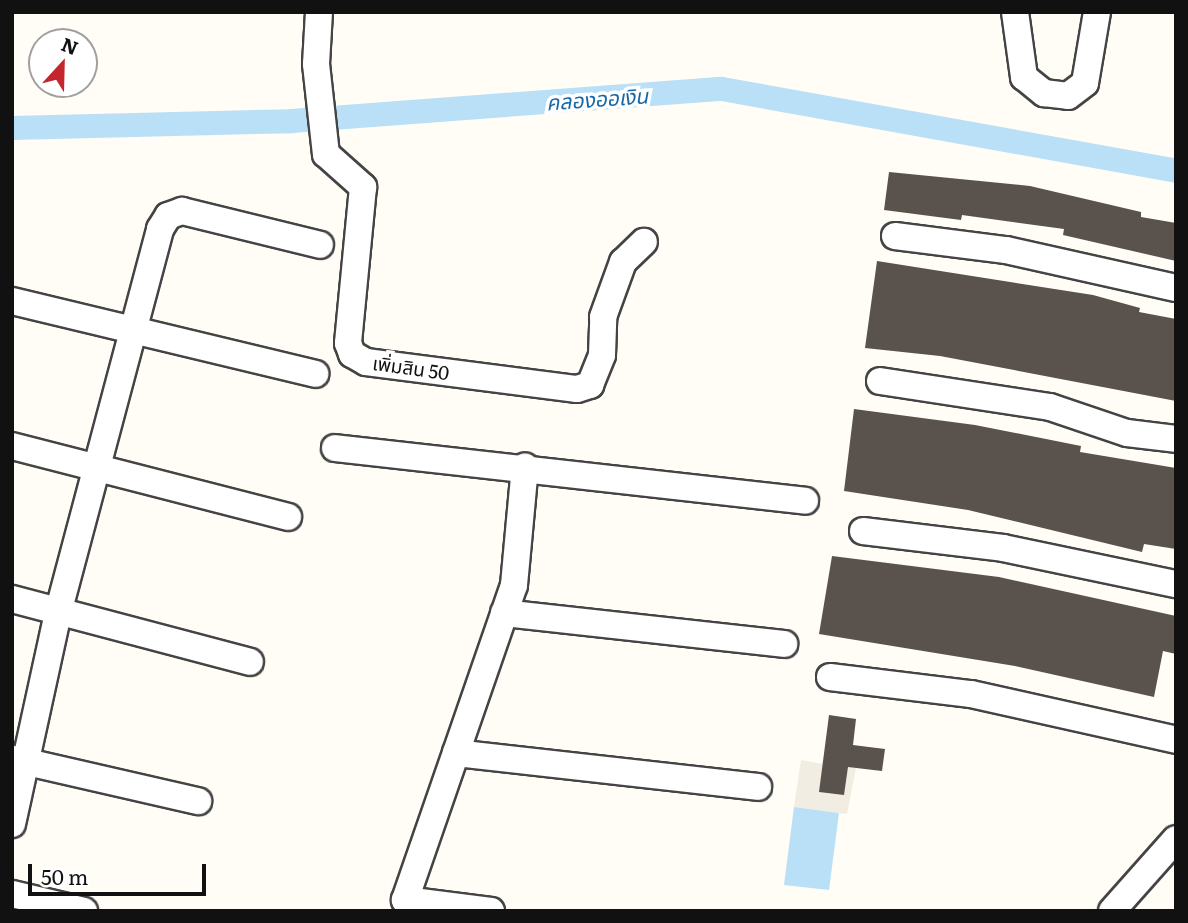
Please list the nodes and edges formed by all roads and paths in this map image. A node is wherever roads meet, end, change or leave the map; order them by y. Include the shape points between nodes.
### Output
1 (320, 12) edge
2 (1015, 12) edge
3 (1097, 12) edge
4 (895, 236) dead end
5 (644, 242) dead end
6 (320, 245) dead end
7 (1176, 288) edge
8 (12, 301) edge
9 (133, 330) junction
10 (315, 374) dead end
11 (880, 381) dead end
12 (1176, 439) edge
13 (12, 446) edge
14 (335, 447) dead end
15 (525, 467) junction
16 (96, 469) junction
17 (805, 501) dead end
18 (288, 517) dead end
19 (863, 531) dead end
20 (1176, 584) edge
21 (12, 598) edge
22 (58, 613) junction
23 (504, 613) junction
24 (784, 644) dead end
25 (250, 662) dead end
26 (830, 677) dead end
27 (1176, 740) edge
28 (456, 753) junction
29 (21, 760) edge
30 (758, 787) dead end
31 (198, 800) dead end
32 (12, 824) edge
33 (1176, 839) edge
34 (12, 894) edge
35 (403, 905) edge
36 (84, 911) edge
37 (491, 911) edge
38 (1112, 911) edge

1 - 5 street, เพิ่มสิน 50 via 316,64 326,154 363,187 348,342 352,354 366,362 577,389 590,385 598,373 603,317 619,273
2 - 3 street via 1024,77 1044,93 1068,96 1085,83
4 - 7 street via 1006,250
6 - 9 street via 182,211 168,216 160,229
8 - 9 street
9 - 10 street
9 - 16 street
11 - 12 street via 1050,407 1127,433
13 - 16 street
14 - 15 street
15 - 17 street
15 - 23 street via 514,585
16 - 18 street
16 - 22 street
19 - 20 street via 1003,548
21 - 22 street
22 - 25 street
22 - 29 street
23 - 24 street
23 - 28 street
26 - 27 street via 971,694
28 - 30 street
28 - 35 street
29 - 31 street
29 - 32 street
33 - 38 street
34 - 36 street
35 - 37 street

